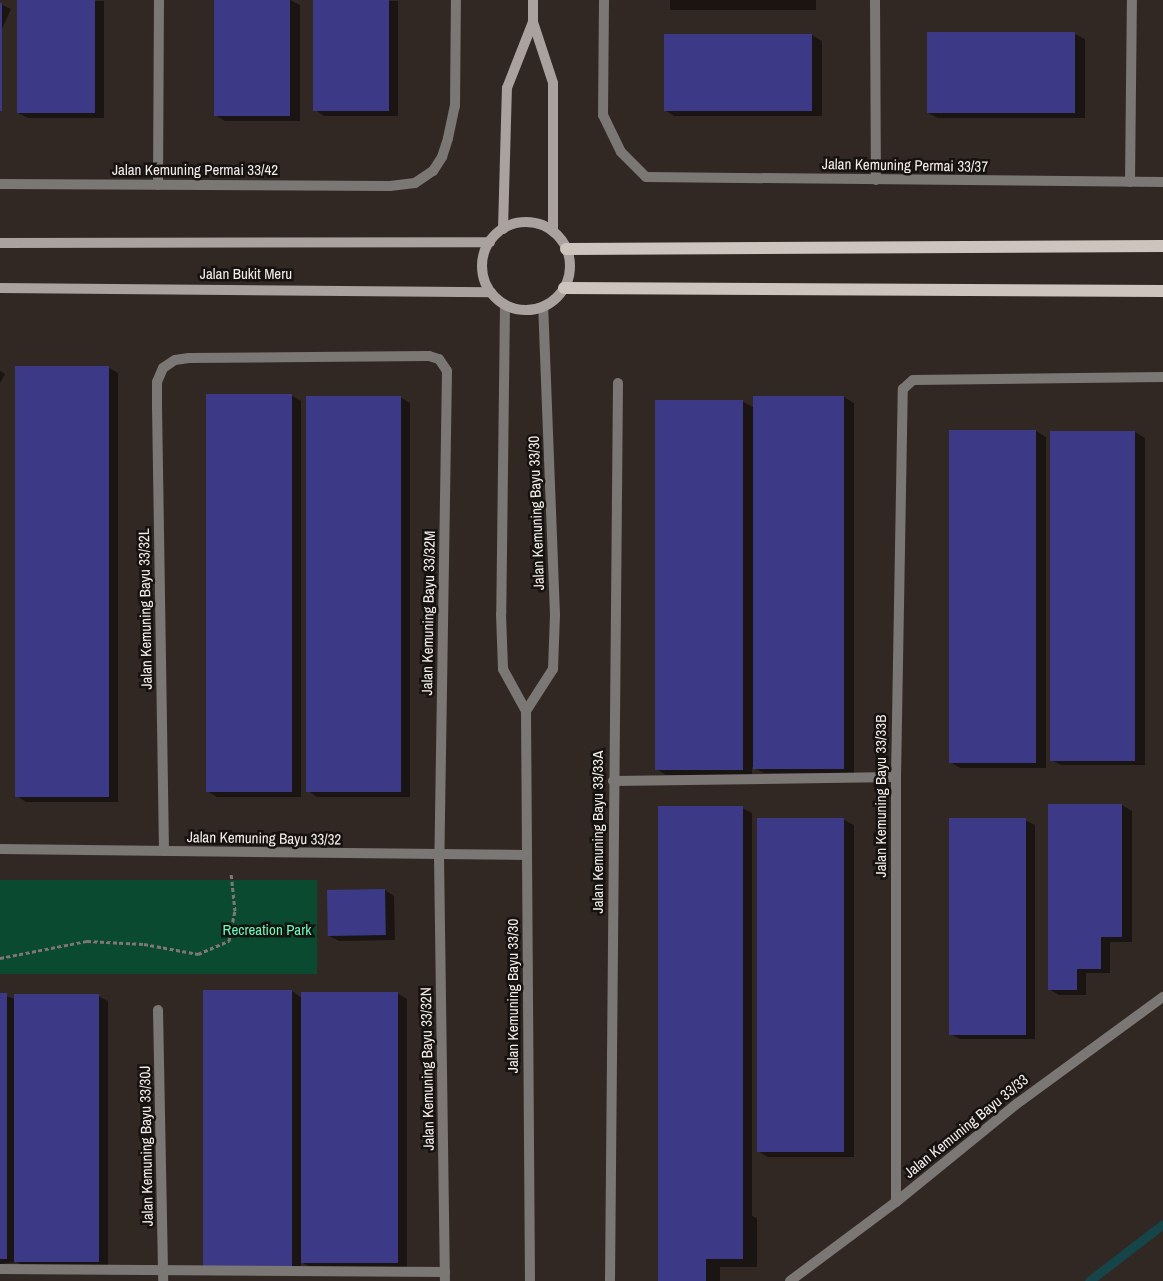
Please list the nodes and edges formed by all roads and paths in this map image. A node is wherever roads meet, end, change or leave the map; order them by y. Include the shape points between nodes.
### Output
1 (159, 0) edge
2 (456, 0) edge
3 (533, 0) edge
4 (604, 0) edge
5 (875, 0) edge
6 (1132, 0) edge
7 (533, 22) junction
8 (876, 180) junction
9 (1130, 182) junction
10 (1163, 182) edge
11 (0, 184) edge
12 (158, 185) junction
13 (503, 229) junction
14 (553, 231) junction
15 (490, 242) junction
16 (0, 243) edge
17 (1163, 246) edge
18 (566, 249) junction
19 (0, 288) edge
20 (564, 288) junction
21 (1163, 291) edge
22 (491, 292) junction
23 (505, 305) junction
24 (543, 306) junction
25 (163, 368) joint
26 (1163, 377) edge
27 (618, 383) dead end
28 (526, 711) junction
29 (896, 777) junction
30 (614, 781) junction
31 (0, 849) edge
32 (164, 851) junction
33 (228, 852) junction
34 (527, 855) junction
35 (439, 856) junction
36 (0, 958) edge
37 (1163, 997) edge
38 (158, 1010) dead end
39 (896, 1202) junction
40 (0, 1269) edge
41 (163, 1269) junction
42 (445, 1277) edge
43 (163, 1281) edge
44 (530, 1281) edge
45 (610, 1281) edge
46 (790, 1281) edge

1 - 12 street
2 - 12 street, Jalan Kemuning Permai 33/42 via 455,106 442,157 433,171 415,183 390,186
3 - 7 main road
4 - 8 street, Jalan Kemuning Permai 33/37 via 604,115 620,152 646,177
5 - 8 street
6 - 9 street
7 - 13 main road via 507,88
7 - 14 main road via 553,83
8 - 9 street, Jalan Kemuning Permai 33/37
9 - 10 street, Jalan Kemuning Permai 33/37
11 - 12 street, Jalan Kemuning Permai 33/42
13 - 14 main road via 513,224 534,223
13 - 15 main road
14 - 18 main road
15 - 16 main road
15 - 22 main road via 485,252 483,273
17 - 18 main road
18 - 20 main road via 570,269
19 - 22 main road, Jalan Bukit Meru
20 - 21 main road
20 - 24 main road
22 - 23 main road
23 - 24 main road via 518,309
23 - 28 street, Jalan Kemuning Bayu 33/30 via 503,669
24 - 28 street, Jalan Kemuning Bayu 33/30 via 555,614 553,669
25 - 32 street, Jalan Kemuning Bayu 33/32L via 157,382 157,406
25 - 35 street, Jalan Kemuning Bayu 33/32M via 175,360 189,358 429,356 439,359 447,371
26 - 29 street, Jalan Kemuning Bayu 33/33B via 913,380 903,389
27 - 30 street, Jalan Kemuning Bayu 33/33A
28 - 34 street, Jalan Kemuning Bayu 33/30
29 - 30 street
29 - 39 street, Jalan Kemuning Bayu 33/33B
30 - 45 street, Jalan Kemuning Bayu 33/33A
31 - 32 street, Jalan Kemuning Bayu 33/32
32 - 33 street, Jalan Kemuning Bayu 33/32
33 - 35 street, Jalan Kemuning Bayu 33/32
33 - 36 path via 235,911 229,941 198,954 144,944 88,941
34 - 35 street, Jalan Kemuning Bayu 33/32
34 - 44 street, Jalan Kemuning Bayu 33/30
35 - 42 street, Jalan Kemuning Bayu 33/32N
37 - 39 street, Jalan Kemuning Bayu 33/33 via 1018,1103
38 - 41 street, Jalan Kemuning Bayu 33/30J
39 - 46 street, Jalan Kemuning Bayu 33/33
40 - 41 street
41 - 42 street
41 - 43 street, Jalan Kemuning Bayu 33/30J

